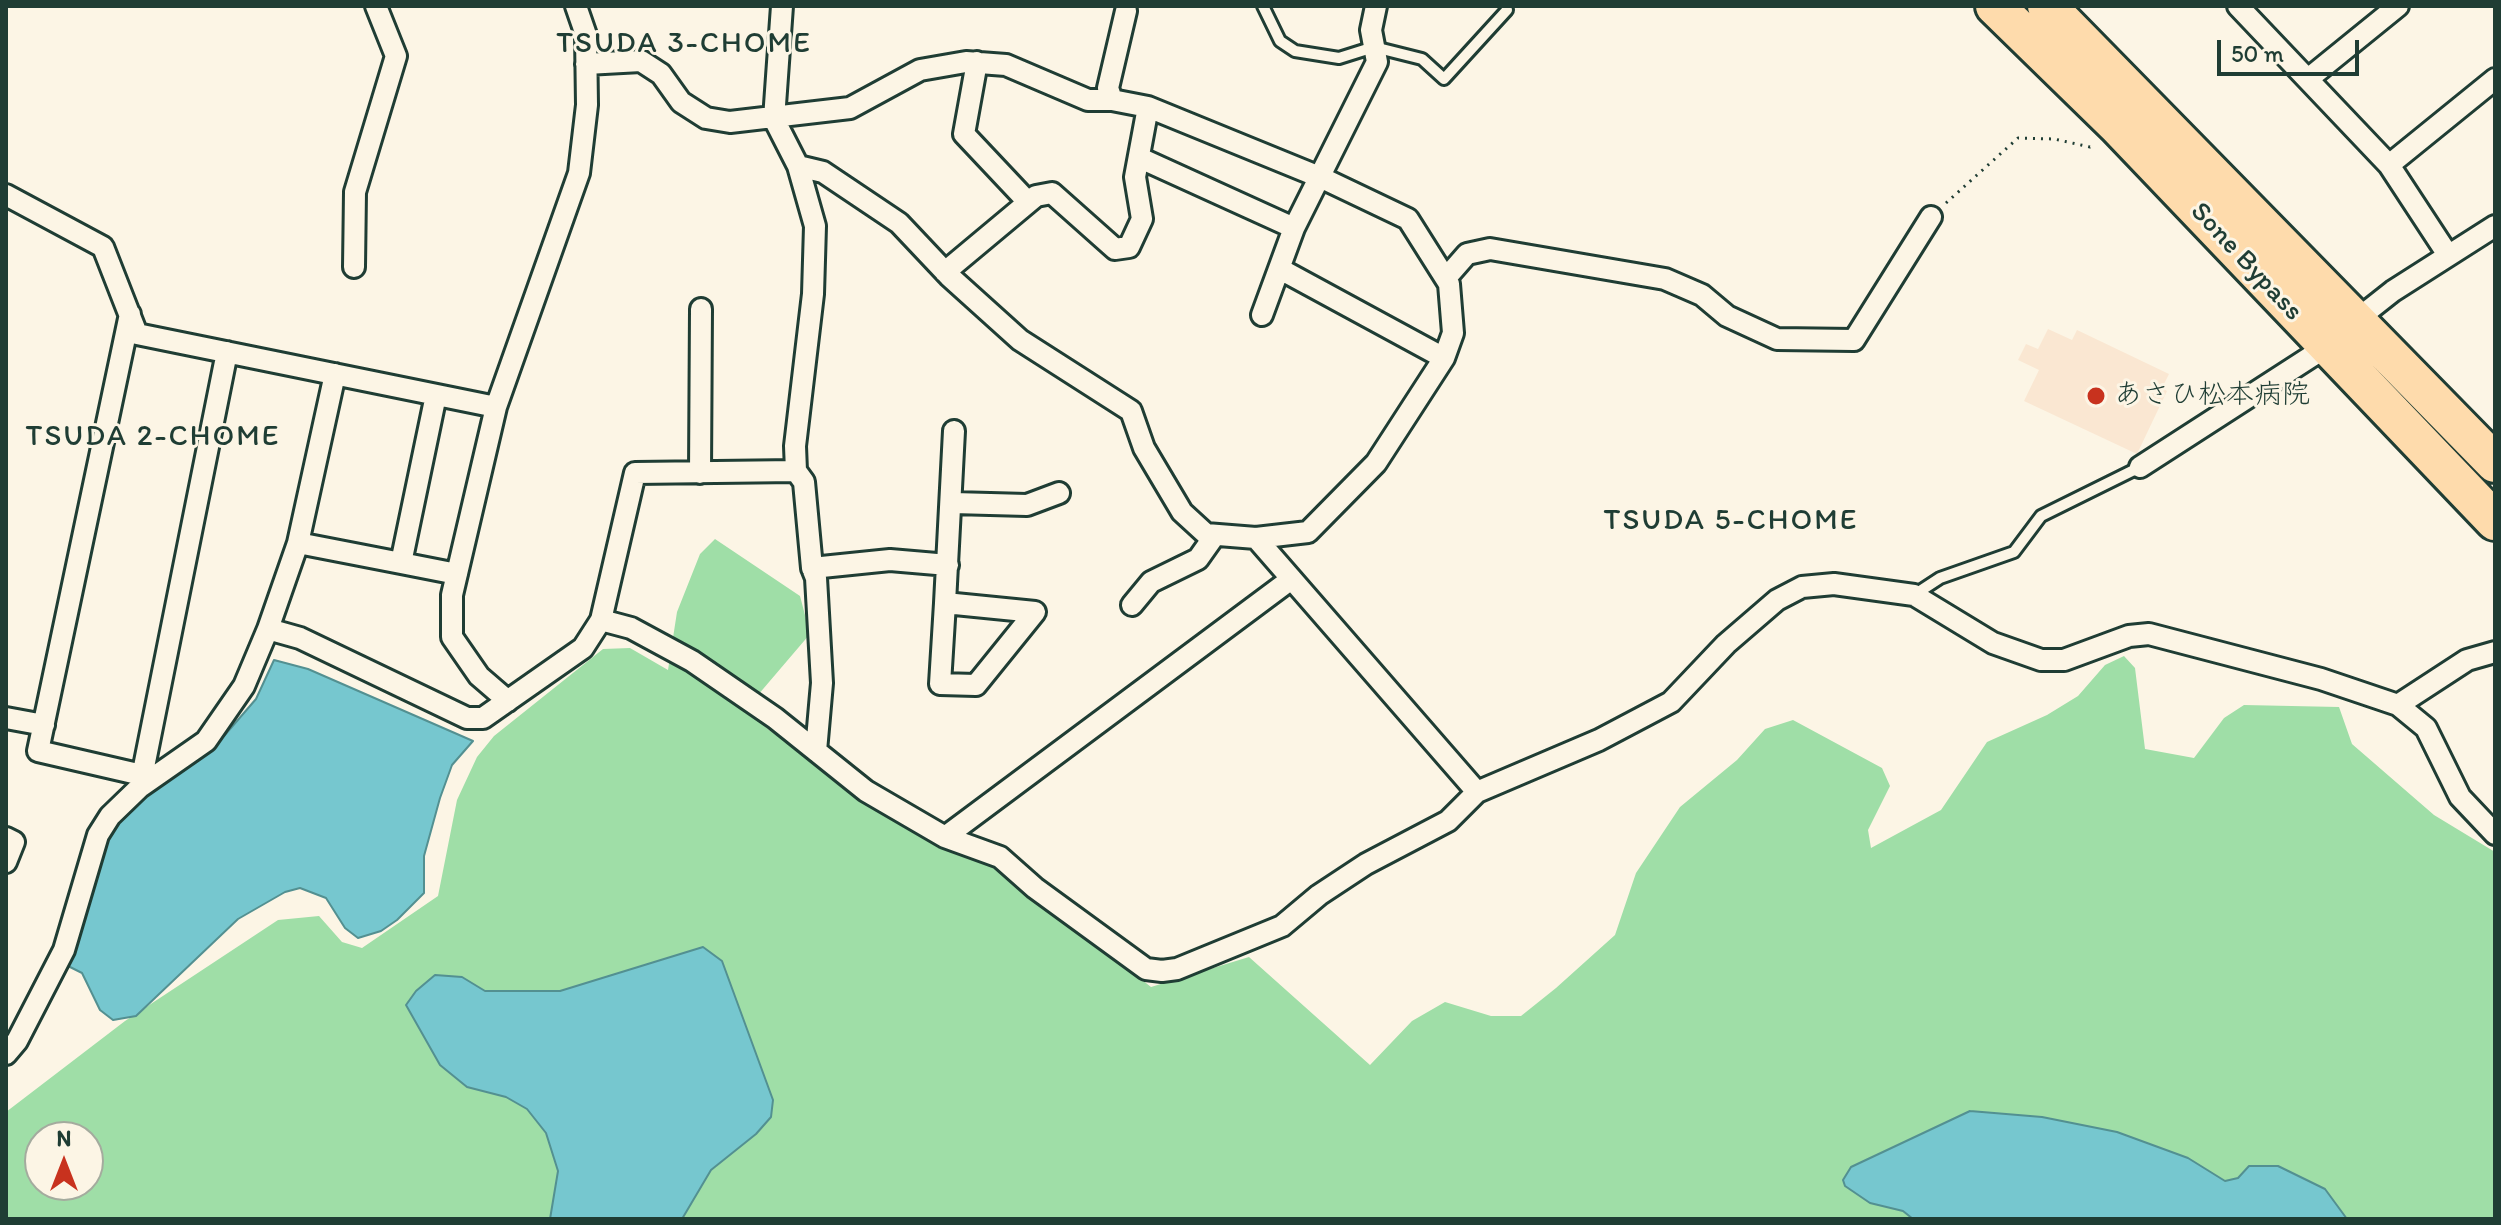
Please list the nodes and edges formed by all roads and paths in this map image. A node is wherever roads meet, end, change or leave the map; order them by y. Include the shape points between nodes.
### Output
1 (376, 6) edge
2 (576, 6) edge
3 (782, 6) edge
4 (1263, 6) edge
5 (1376, 6) edge
6 (1995, 6) edge
7 (2014, 6) edge
8 (2047, 6) edge
9 (2238, 6) edge
10 (2398, 6) edge
11 (1507, 10) dead end
12 (1126, 11) dead end
13 (2032, 42) junction
14 (1374, 47) junction
15 (977, 62) junction
16 (586, 64) junction
17 (2308, 79) junction
18 (2495, 79) edge
19 (1112, 100) junction
20 (1148, 107) junction
21 (774, 119) junction
22 (2118, 126) junction
23 (1140, 158) junction
24 (2389, 165) junction
25 (798, 166) junction
26 (1322, 178) junction
27 (6, 195) edge
28 (1028, 202) junction
29 (1931, 217) joint
30 (2495, 226) edge
31 (1294, 228) junction
32 (2448, 255) junction
33 (354, 267) dead end
34 (1280, 269) junction
35 (945, 272) junction
36 (1446, 278) junction
37 (701, 309) dead end
38 (130, 314) junction
39 (1262, 315) dead end
40 (2355, 321) junction
41 (2326, 347) junction
42 (227, 352) junction
43 (1444, 358) junction
44 (335, 374) junction
45 (436, 395) junction
46 (496, 407) junction
47 (954, 431) dead end
48 (2495, 463) edge
49 (2140, 467) joint
50 (796, 471) junction
51 (700, 473) junction
52 (1059, 493) dead end
53 (953, 503) junction
54 (2495, 521) edge
55 (1215, 535) junction
56 (1256, 538) junction
57 (298, 543) junction
58 (401, 563) junction
59 (948, 565) junction
60 (812, 568) junction
61 (457, 574) junction
62 (1290, 580) junction
63 (1914, 595) junction
64 (945, 603) junction
65 (1132, 605) dead end
66 (601, 620) junction
67 (268, 629) junction
68 (2495, 652) edge
69 (508, 701) junction
70 (2398, 705) junction
71 (6, 718) edge
72 (44, 725) junction
73 (816, 751) junction
74 (141, 781) junction
75 (1477, 792) junction
76 (2495, 834) edge
77 (945, 837) junction
78 (6, 838) edge
79 (6, 862) edge
80 (10, 1044) edge

1 - 33 street via 396,56 355,192
2 - 16 street via 586,35
3 - 21 street
4 - 14 lane via 1280,41 1308,55 1339,58
5 - 14 street
6 - 13 highway, Sone Bypass
7 - 13 highway
8 - 40 highway, Sone Bypass
9 - 17 street
10 - 17 street
11 - 14 lane via 1444,79 1422,59
12 - 19 street via 1108,88
13 - 22 highway, Sone Bypass
14 - 26 street via 1377,62
15 - 19 street via 1006,65 1088,100
15 - 21 street via 920,70 850,108
15 - 28 street via 964,134
16 - 21 street via 641,61 661,74 681,102 706,118
16 - 46 street via 579,173
17 - 24 street
18 - 24 street
19 - 20 street
20 - 23 street
20 - 26 street
21 - 25 street
22 - 29 path via 2090,147 2018,138
22 - 41 highway, Sone Bypass
23 - 28 street via 1135,177 1142,219 1129,247 1115,249 1052,193
23 - 31 street
24 - 32 street
25 - 35 street via 823,172 899,223
25 - 50 street via 815,226
26 - 31 street
26 - 36 street via 1408,219
27 - 38 street via 103,247
28 - 35 street
29 - 36 street via 1854,340 1777,339 1665,279 1490,249 1467,254
30 - 32 street
31 - 34 street
32 - 40 street
34 - 39 street
34 - 43 street
35 - 55 street via 1020,340 1131,411 1144,448 1182,512 1206,534
36 - 43 street via 1453,333
37 - 51 street
38 - 42 street via 137,334
38 - 72 street
40 - 48 highway, Sone Bypass
41 - 49 street
41 - 54 highway, Sone Bypass
42 - 44 street
42 - 74 street
43 - 56 street via 1376,463 1308,532
44 - 45 street
44 - 57 street
45 - 46 street
45 - 58 street
46 - 61 street
47 - 53 street
49 - 63 lane via 2041,516 2014,552 1940,578
50 - 51 street
50 - 60 street via 804,482
51 - 66 street via 635,473
52 - 53 street via 1027,505
53 - 59 street
55 - 56 street
55 - 65 street via 1198,559 1151,582
56 - 62 street
57 - 58 street
57 - 67 street
58 - 61 street
59 - 60 street via 890,560
59 - 64 street
60 - 73 street via 822,683
61 - 69 street via 452,637 479,676
62 - 75 street
62 - 77 street
63 - 70 street via 1993,643 2041,660 2064,660 2149,634
63 - 75 street via 1834,584 1802,587 1747,626 1671,702 1599,740
64 - 64 street via 975,606 1035,612 976,685 940,684
66 - 69 street via 583,648
66 - 73 street via 631,628 692,661
67 - 69 street via 300,638 467,718 483,718
67 - 74 street via 244,686 206,741
68 - 70 street via 2467,660
70 - 76 street via 2426,728 2460,797
71 - 72 street
72 - 74 street via 38,751
73 - 77 street via 866,791
74 - 80 street via 98,835 64,950
75 - 77 street via 1448,821 1366,864 1282,926 1162,971 1146,969 1000,857
78 - 79 street via 14,842

